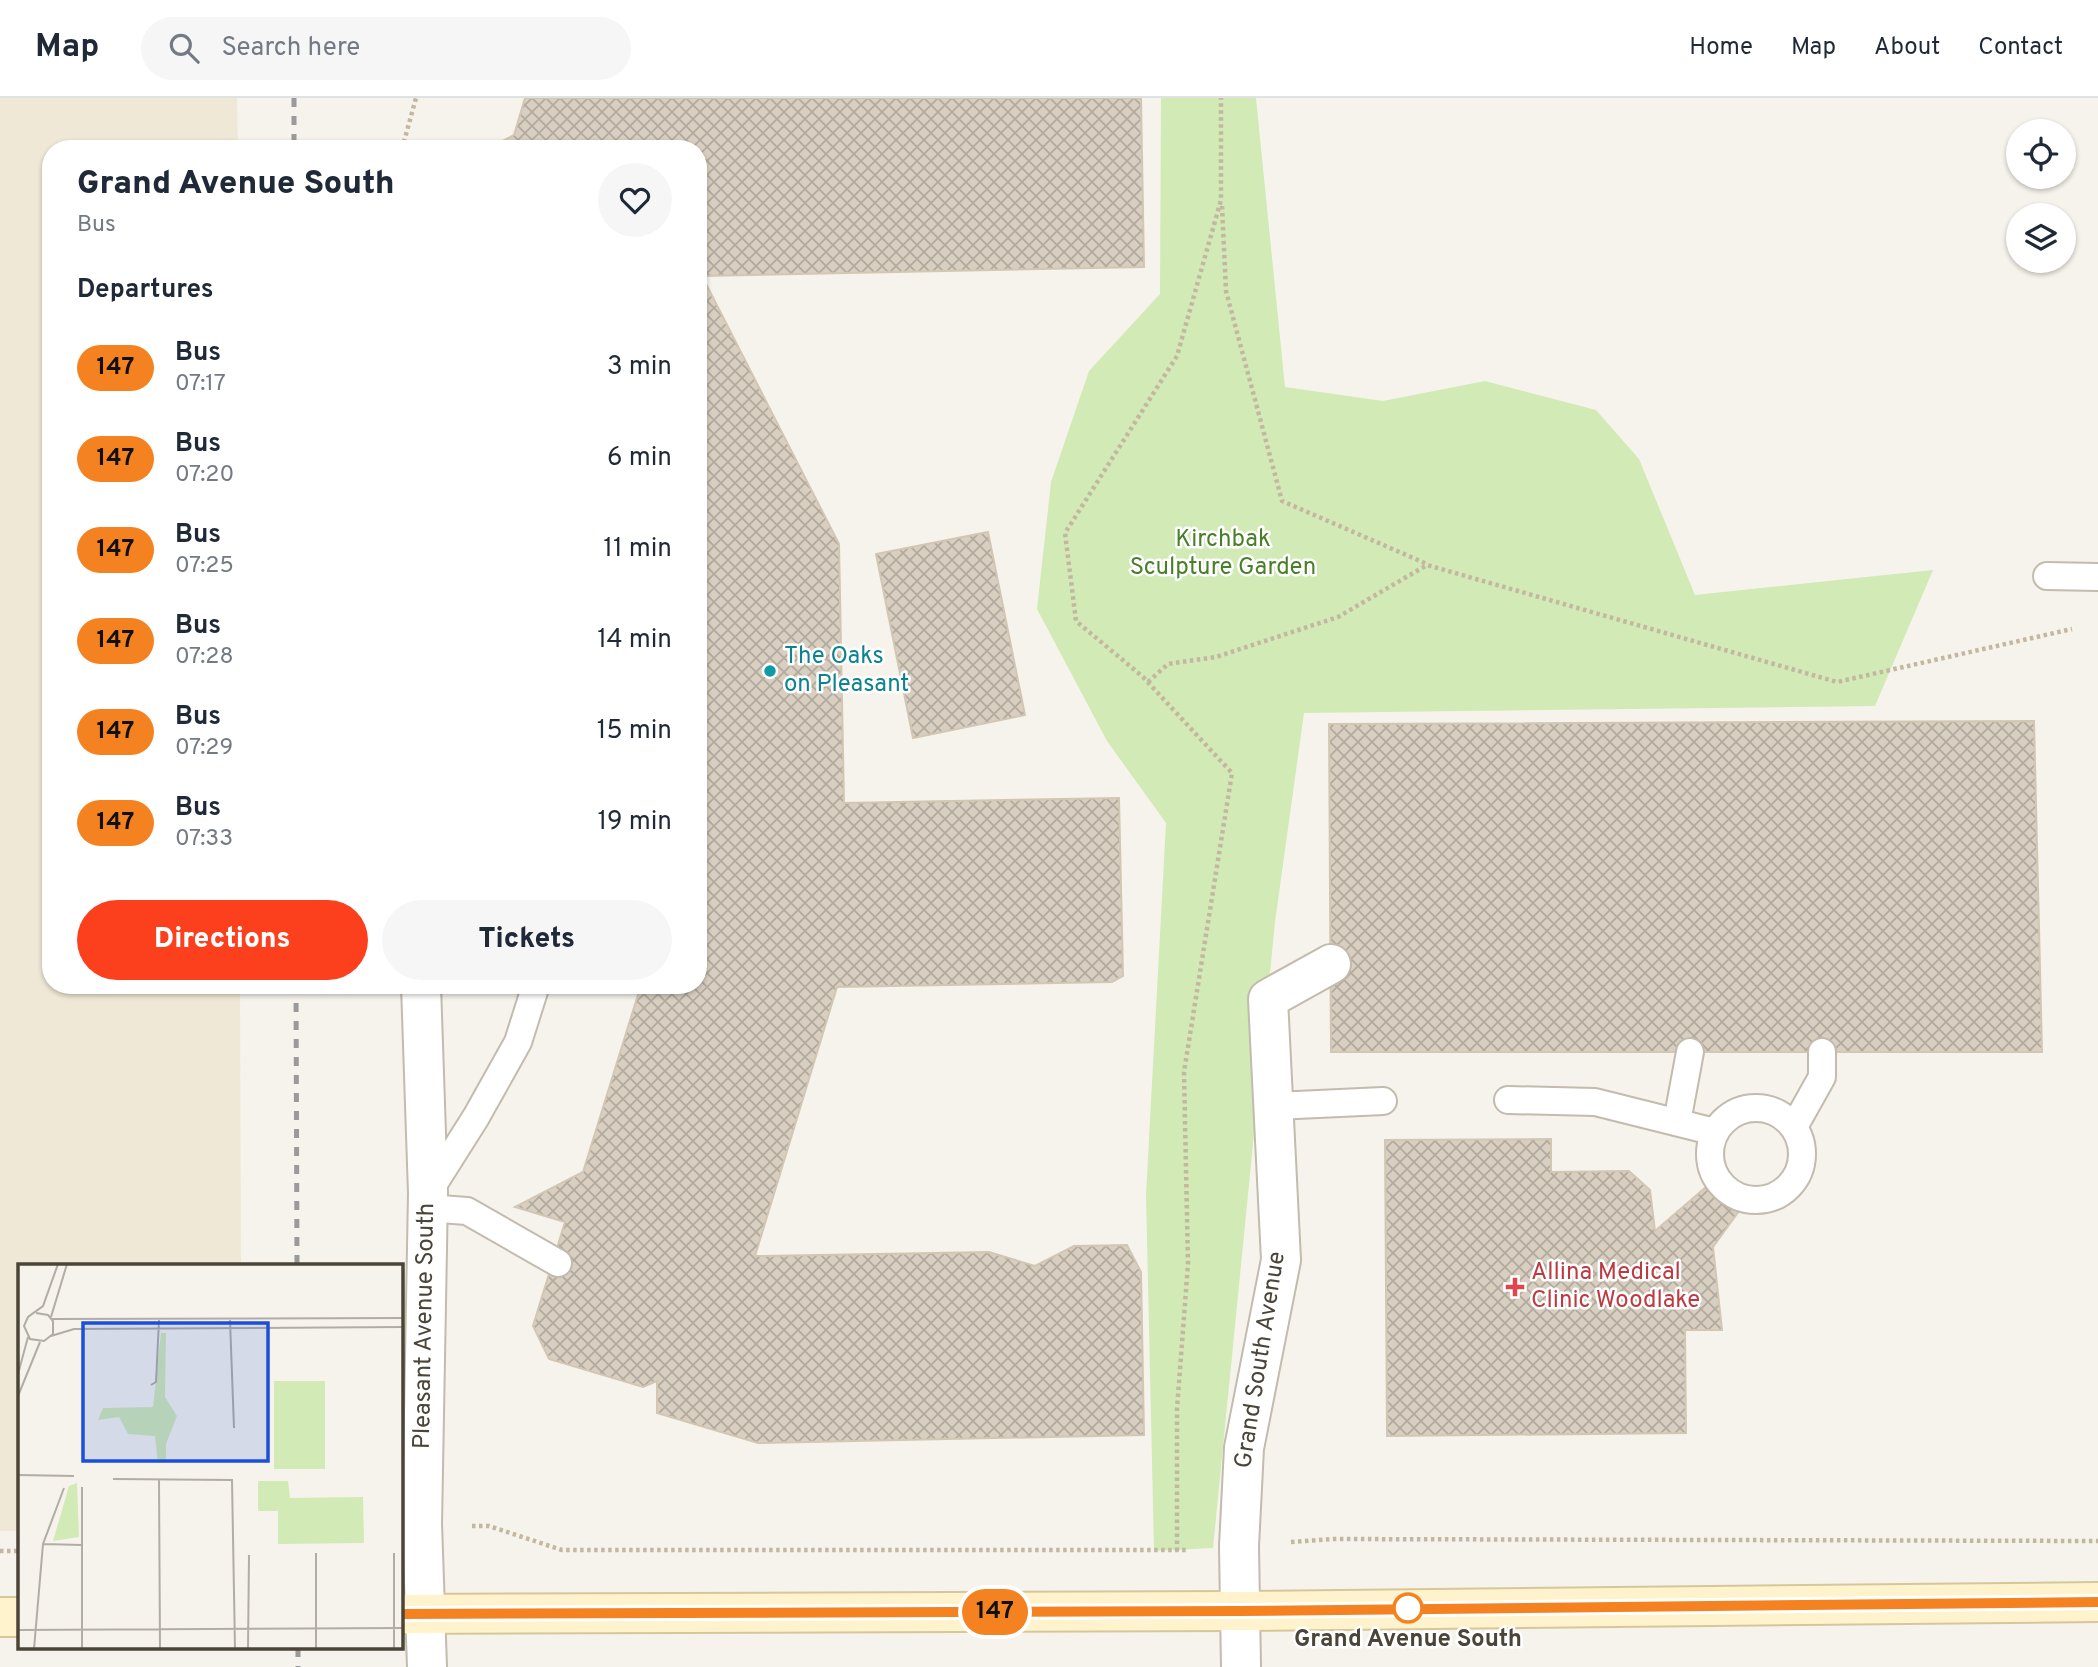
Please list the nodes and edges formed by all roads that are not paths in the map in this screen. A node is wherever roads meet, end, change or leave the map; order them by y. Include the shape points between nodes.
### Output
1 (2047, 576) dead end
2 (2098, 577) edge
3 (1331, 964) dead end
4 (421, 994) edge
5 (533, 994) edge
6 (1690, 1052) dead end
7 (1822, 1052) dead end
8 (1508, 1100) dead end
9 (1382, 1101) dead end
10 (1275, 1106) junction
11 (1677, 1122) junction
12 (1794, 1127) junction
13 (1715, 1132) junction
14 (428, 1201) junction
15 (558, 1263) dead end
16 (2098, 1602) edge
17 (1240, 1611) junction
18 (414, 1614) edge
19 (0, 1617) edge
20 (18, 1617) edge
21 (427, 1667) edge
22 (1241, 1667) edge

1 - 2 lane
3 - 10 street, Grand South Avenue via 1268,999
4 - 14 street, Pleasant Avenue South
5 - 14 lane via 518,1042
6 - 11 lane
7 - 12 lane via 1822,1077
8 - 11 lane via 1595,1102
9 - 10 lane
10 - 17 street, Grand South Avenue via 1281,1260 1244,1448
11 - 13 lane
12 - 13 lane via 1769,1109 1753,1107 1725,1119
12 - 13 lane via 1803,1156 1792,1184 1780,1195 1750,1201 1730,1191 1714,1175 1710,1161
14 - 15 lane via 467,1211
14 - 18 street, Pleasant Avenue South via 422,1524
16 - 17 main road
17 - 18 main road
17 - 22 street, Grand South Avenue
18 - 21 street, Pleasant Avenue South
19 - 20 main road

